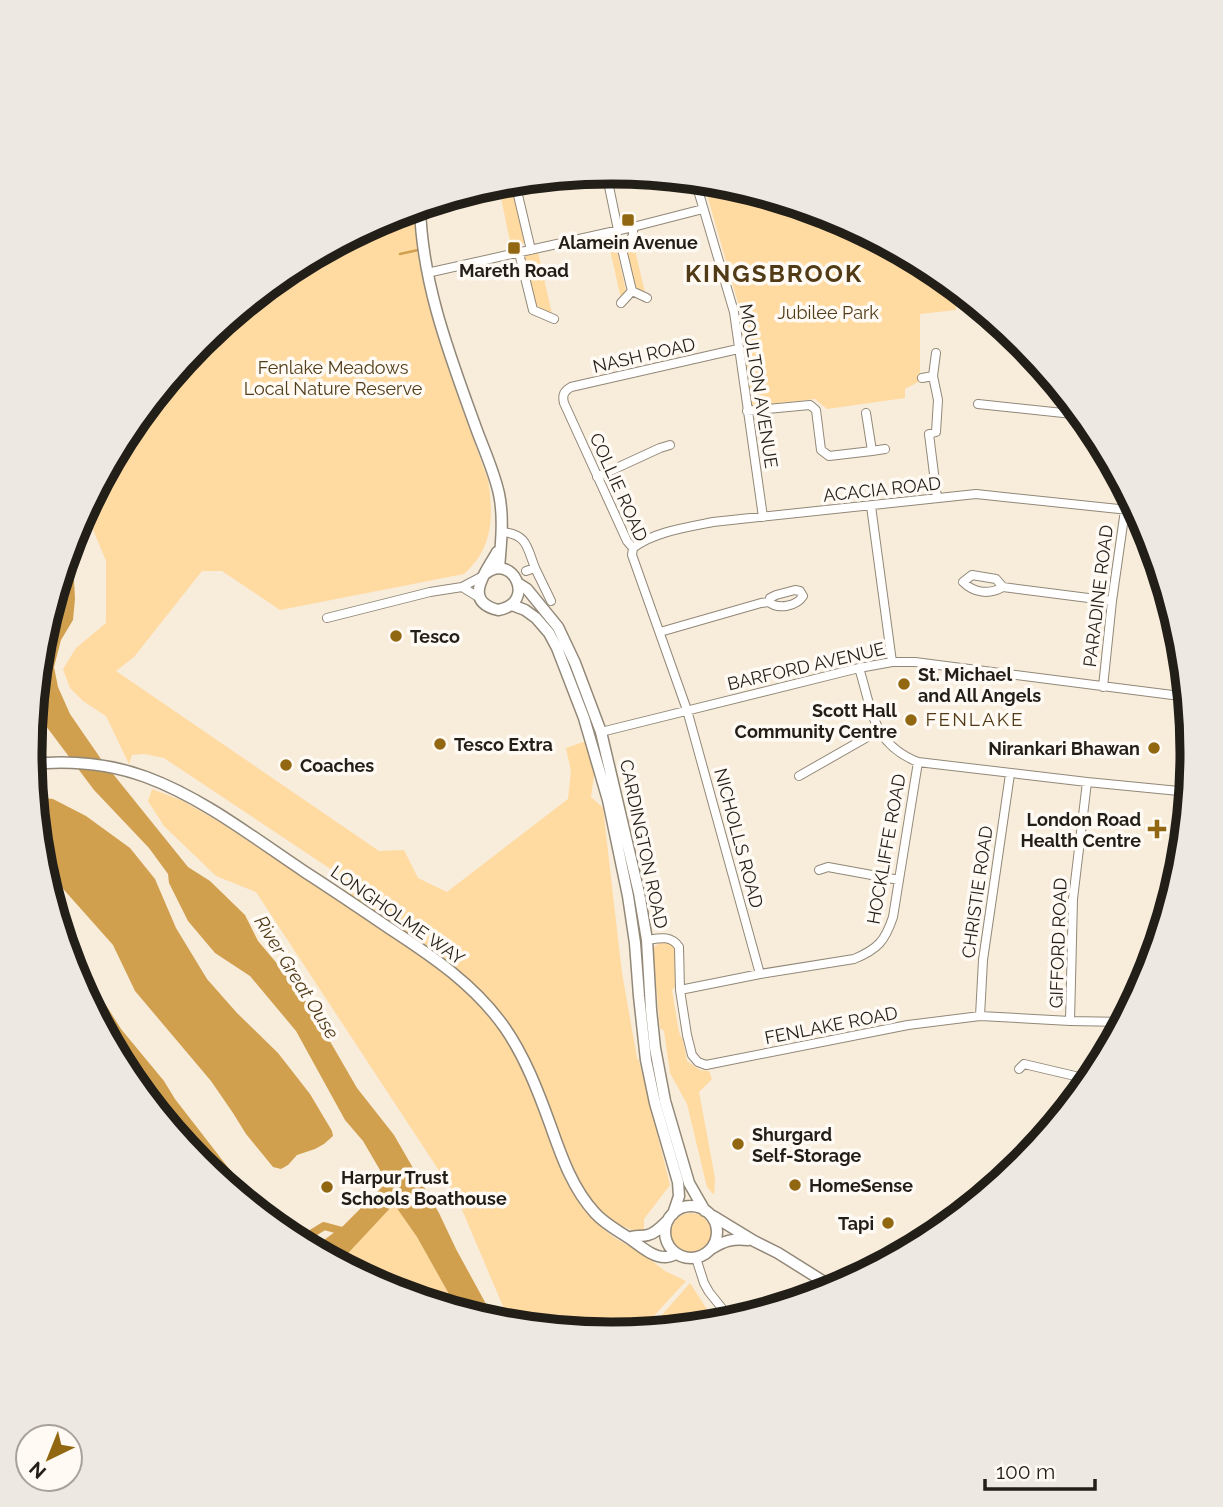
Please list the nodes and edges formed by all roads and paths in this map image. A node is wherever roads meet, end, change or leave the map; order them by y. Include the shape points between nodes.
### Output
1 (609, 184) edge
2 (698, 191) edge
3 (517, 192) edge
4 (703, 209) junction
5 (421, 217) edge
6 (633, 227) junction
7 (618, 230) junction
8 (605, 233) junction
9 (622, 249) junction
10 (531, 250) junction
11 (519, 253) junction
12 (428, 273) junction
13 (632, 291) junction
14 (646, 298) dead end
15 (621, 303) dead end
16 (554, 318) dead end
17 (738, 349) junction
18 (936, 354) dead end
19 (933, 376) junction
20 (922, 378) dead end
21 (562, 397) joint
22 (978, 404) dead end
23 (747, 411) junction
24 (866, 413) dead end
25 (1068, 413) edge
26 (670, 445) dead end
27 (885, 450) dead end
28 (872, 451) junction
29 (597, 477) junction
30 (937, 498) junction
31 (871, 506) junction
32 (1125, 510) joint
33 (763, 517) junction
34 (502, 532) junction
35 (500, 546) junction
36 (634, 548) junction
37 (499, 568) junction
38 (535, 568) junction
39 (526, 571) dead end
40 (483, 575) junction
41 (519, 584) junction
42 (463, 587) junction
43 (1003, 587) dead end
44 (480, 598) junction
45 (551, 601) dead end
46 (1112, 601) junction
47 (769, 602) dead end
48 (512, 605) junction
49 (327, 618) dead end
50 (660, 632) junction
51 (892, 662) junction
52 (859, 668) junction
53 (1102, 687) junction
54 (1178, 696) edge
55 (687, 710) junction
56 (878, 731) junction
57 (601, 732) junction
58 (918, 762) junction
59 (42, 763) edge
60 (1010, 774) junction
61 (799, 776) dead end
62 (1087, 782) junction
63 (1180, 791) edge
64 (819, 870) dead end
65 (899, 880) junction
66 (647, 940) junction
67 (760, 974) junction
68 (680, 990) junction
69 (980, 1016) junction
70 (1070, 1021) junction
71 (1113, 1022) edge
72 (1019, 1069) dead end
73 (1080, 1077) edge
74 (707, 1212) junction
75 (671, 1217) junction
76 (629, 1238) junction
77 (754, 1241) junction
78 (710, 1250) junction
79 (676, 1254) junction
80 (696, 1258) junction
81 (823, 1282) edge
82 (725, 1312) edge

1 - 7 street
2 - 4 street, MOULTON AVENUE
3 - 10 street
4 - 6 street
4 - 17 street, MOULTON AVENUE via 734,312
5 - 12 main road
6 - 7 street
6 - 9 street via 633,236
7 - 8 street
8 - 9 street via 608,242
8 - 10 street
9 - 13 street
10 - 11 street
11 - 12 street
11 - 16 street via 533,310
12 - 34 main road via 449,352 495,478
13 - 14 street
13 - 15 street
17 - 21 street, NASH ROAD via 571,387
17 - 23 street, MOULTON AVENUE
18 - 19 street
19 - 20 street
19 - 30 street via 938,400 936,432 929,433
21 - 29 street, COLLIE ROAD
22 - 25 street
23 - 28 street via 810,405 816,410 821,450 829,456
23 - 33 street, MOULTON AVENUE
24 - 28 street
26 - 29 street
27 - 28 street
29 - 36 street, COLLIE ROAD
30 - 31 street, ACACIA ROAD
30 - 32 street, ACACIA ROAD via 976,494
31 - 33 street, ACACIA ROAD
31 - 51 street
32 - 46 street, PARADINE ROAD
33 - 36 street, ACACIA ROAD via 687,527
34 - 35 main road
34 - 38 street via 521,537
35 - 37 main road
35 - 40 main road
36 - 50 street, COLLIE ROAD via 632,555
37 - 40 main road
37 - 41 main road via 515,575
38 - 39 street
38 - 45 street
40 - 42 street
40 - 44 main road
41 - 48 main road
41 - 57 main road, CARDINGTON ROAD via 558,627
42 - 44 street
42 - 49 street
43 - 46 street
44 - 48 main road via 498,610
46 - 53 street, PARADINE ROAD
47 - 50 street
48 - 75 main road, CARDINGTON ROAD via 536,618 549,633 584,718 608,800 635,943 646,1060 678,1182 678,1201
50 - 55 street, COLLIE ROAD
51 - 52 street, BARFORD AVENUE
51 - 53 street, BARFORD AVENUE
52 - 55 street, BARFORD AVENUE
52 - 56 street
53 - 54 street, BARFORD AVENUE
55 - 57 street, BARFORD AVENUE
55 - 67 street, NICHOLLS ROAD
56 - 58 street via 893,749
56 - 61 street
57 - 66 main road, CARDINGTON ROAD
58 - 60 street
58 - 65 street, HOCKLIFFE ROAD
59 - 76 main road, LONGHOLME WAY via 88,762 157,781 205,806 449,970 479,996 521,1055 583,1198 601,1220
60 - 62 street
60 - 69 street, CHRISTIE ROAD via 983,960
62 - 63 street
62 - 70 street, GIFFORD ROAD via 1073,899
64 - 65 street via 828,867
65 - 67 street, HOCKLIFFE ROAD via 887,934 868,953
66 - 68 street, FENLAKE ROAD via 664,937 676,942
66 - 74 main road, CARDINGTON ROAD via 652,1023 666,1101 689,1183
67 - 68 street, HOCKLIFFE ROAD
68 - 69 street, FENLAKE ROAD via 692,1055 706,1065 908,1025
69 - 70 street, FENLAKE ROAD
70 - 71 street, FENLAKE ROAD
72 - 73 street via 1024,1064
74 - 75 main road via 686,1207
74 - 77 main road
74 - 78 main road via 717,1236
75 - 76 main road via 649,1235
75 - 79 main road via 665,1234
76 - 79 main road, LONGHOLME WAY via 652,1253
77 - 78 main road via 732,1239
77 - 81 main road
78 - 80 main road
79 - 80 main road
80 - 82 street via 704,1283

